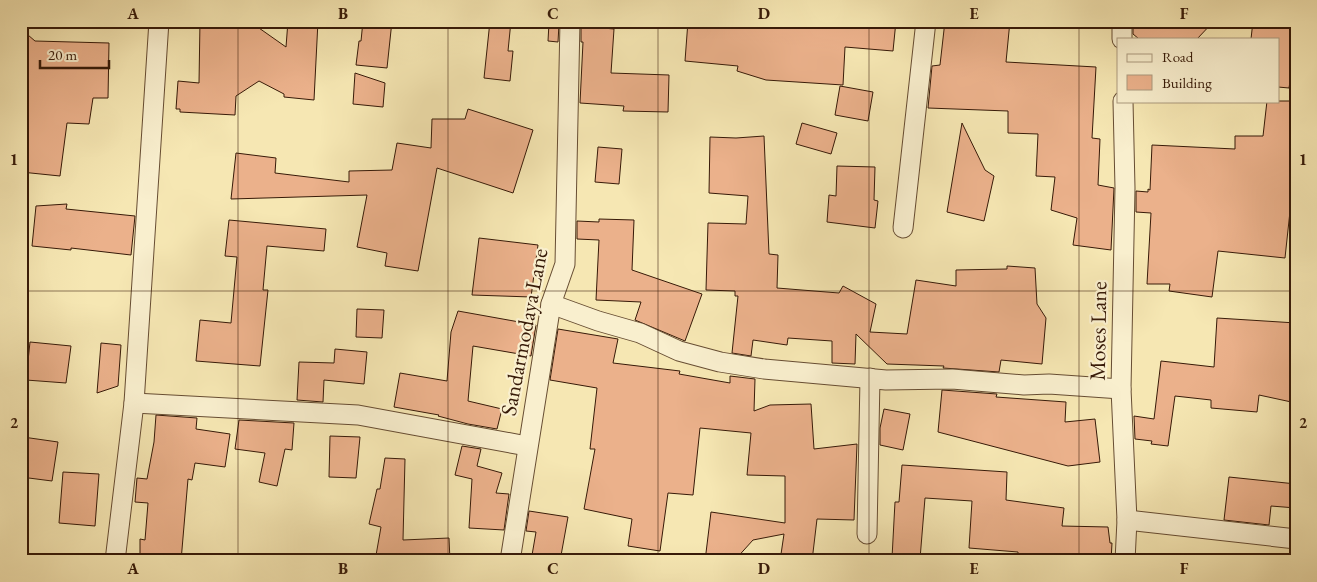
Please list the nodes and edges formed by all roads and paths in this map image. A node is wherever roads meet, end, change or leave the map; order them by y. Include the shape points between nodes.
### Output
1 (159, 21) edge
2 (570, 21) edge
3 (926, 21) edge
4 (1122, 21) edge
5 (1122, 38) edge
6 (1123, 102) edge
7 (904, 228) dead end
8 (551, 304) junction
9 (870, 378) junction
10 (1121, 389) junction
11 (134, 403) junction
12 (527, 446) junction
13 (1128, 520) junction
14 (867, 534) dead end
15 (1296, 539) edge
16 (115, 561) edge
17 (510, 561) edge
18 (1125, 561) edge

1 - 11 street
2 - 8 street, Sandarmodaya Lane via 565,264
3 - 7 street
4 - 5 street
6 - 10 street, Moses Lane via 1125,188
8 - 9 street via 640,333 680,351 720,362
8 - 12 street, Sandarmodaya Lane
9 - 10 street via 952,379
9 - 14 street
10 - 13 street, Moses Lane
11 - 12 street via 358,415
11 - 16 street
12 - 17 street, Sandarmodaya Lane
13 - 15 street
13 - 18 street, Moses Lane

